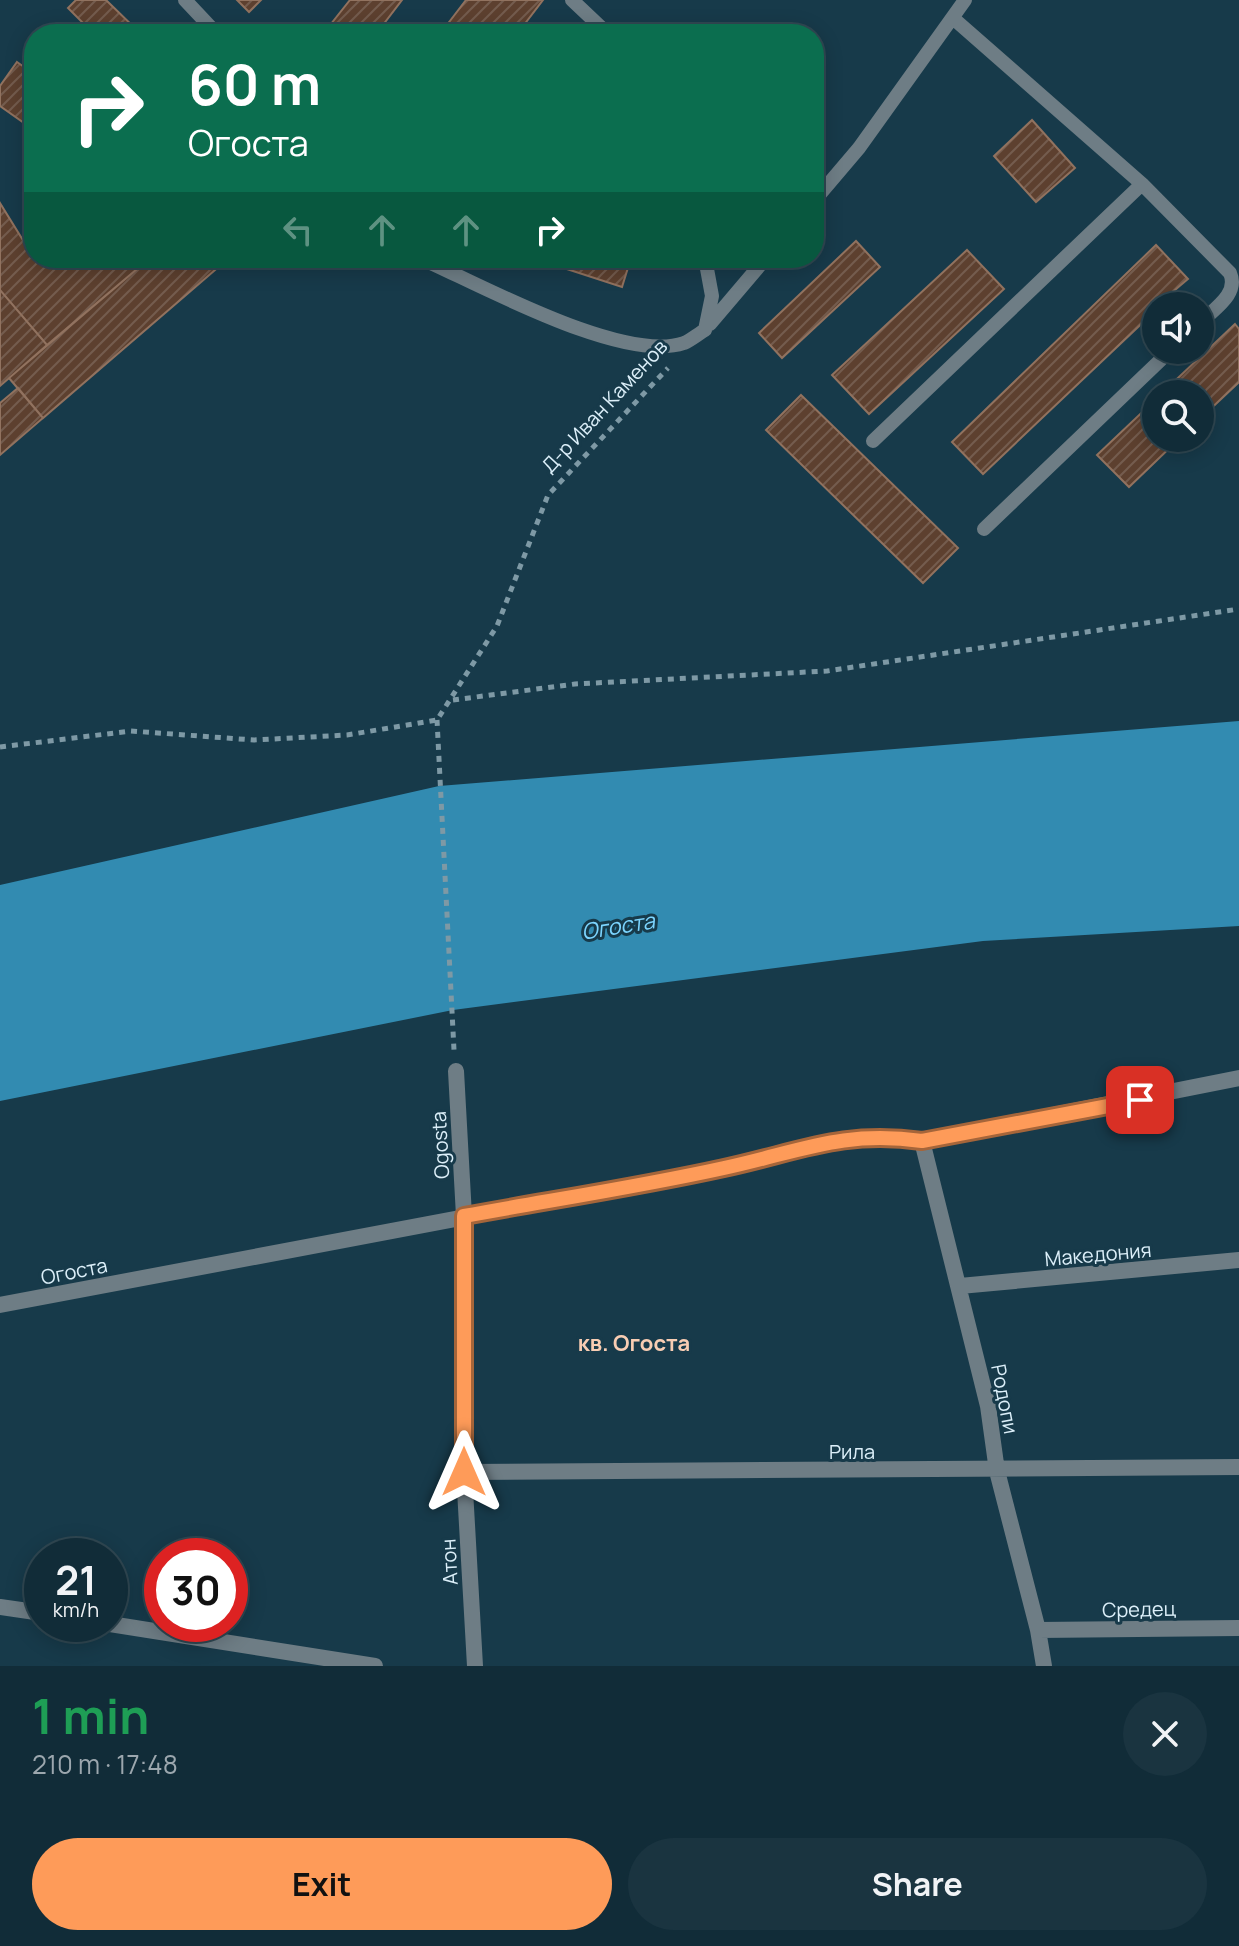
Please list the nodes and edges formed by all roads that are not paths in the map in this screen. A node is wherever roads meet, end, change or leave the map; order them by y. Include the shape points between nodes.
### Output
1 (185, 0) edge
2 (572, 0) edge
3 (965, 0) edge
4 (954, 19) junction
5 (208, 24) edge
6 (597, 24) edge
7 (1142, 184) junction
8 (824, 189) edge
9 (443, 268) edge
10 (707, 268) edge
11 (758, 268) edge
12 (1214, 309) edge
13 (705, 330) junction
14 (1156, 364) edge
15 (873, 441) dead end
16 (984, 529) dead end
17 (456, 1071) road end
18 (1239, 1078) edge
19 (922, 1141) junction
20 (464, 1216) junction
21 (1239, 1260) edge
22 (960, 1286) junction
23 (0, 1305) edge
24 (1239, 1467) edge
25 (997, 1471) junction
26 (464, 1472) junction
27 (0, 1607) edge
28 (24, 1610) edge
29 (128, 1627) edge
30 (1239, 1628) edge
31 (1038, 1630) junction
32 (375, 1666) edge
33 (475, 1666) edge
34 (1044, 1666) edge

1 - 5 lane
2 - 6 lane
3 - 4 lane
4 - 7 lane
4 - 8 lane
7 - 12 lane via 1234,282
7 - 15 lane
9 - 13 lane via 629,344 685,343
10 - 13 lane via 712,296
11 - 13 lane
14 - 16 lane
17 - 20 street, Ogosta
18 - 19 street, Огоста
19 - 20 street, Огоста via 886,1136 818,1142 725,1168
19 - 22 street, Родопи
20 - 23 street, Огоста
20 - 26 street, Атон
21 - 22 street, Македония
22 - 25 street, Родопи
24 - 25 street, Рила
25 - 26 street, Рила
25 - 31 street, Родопи
26 - 33 street, Атон
27 - 28 street
29 - 32 street
30 - 31 street, Средец
31 - 34 street, Родопи

